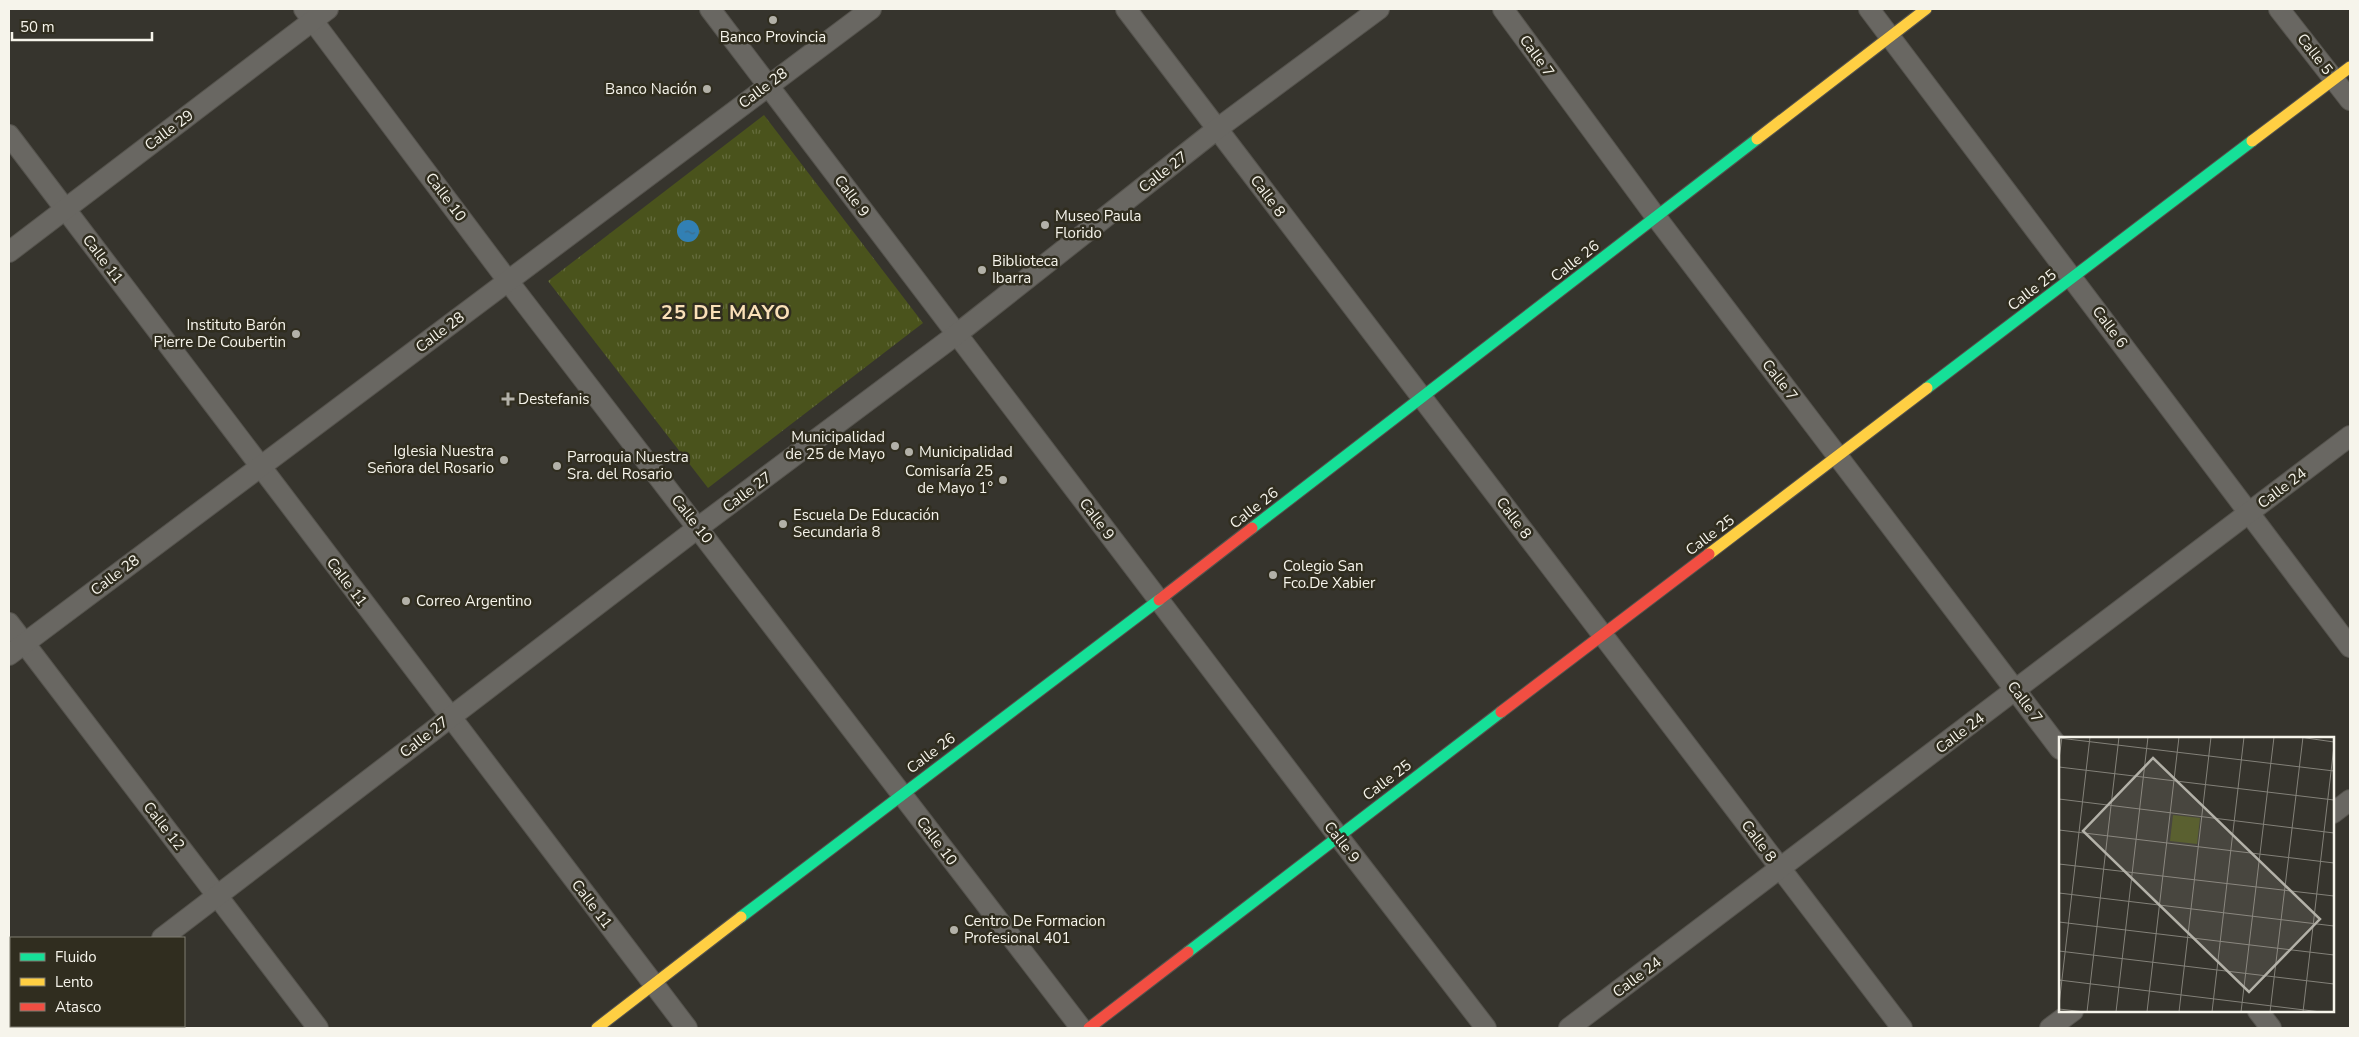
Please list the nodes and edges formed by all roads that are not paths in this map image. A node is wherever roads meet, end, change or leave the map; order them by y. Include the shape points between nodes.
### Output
1 (710, 9) edge
2 (871, 9) edge
3 (1126, 9) edge
4 (1379, 9) edge
5 (1503, 9) edge
6 (1869, 9) edge
7 (1926, 9) edge
8 (2279, 9) edge
9 (315, 13) edge
10 (1890, 36) junction
11 (2350, 67) edge
12 (2334, 79) junction
13 (768, 85) junction
14 (2350, 100) edge
15 (1217, 130) junction
16 (9, 135) edge
17 (66, 209) junction
18 (1656, 217) junction
19 (9, 252) edge
20 (2073, 278) junction
21 (508, 281) junction
22 (957, 334) junction
23 (1422, 397) junction
24 (2350, 436) edge
25 (1839, 457) junction
26 (260, 466) junction
27 (2248, 513) junction
28 (699, 528) junction
29 (1158, 601) junction
30 (9, 623) edge
31 (1603, 635) junction
32 (2350, 647) edge
33 (16, 649) edge
34 (2016, 690) junction
35 (450, 718) junction
36 (2059, 748) edge
37 (901, 794) junction
38 (2350, 800) edge
39 (2334, 812) edge
40 (1338, 836) junction
41 (1780, 868) junction
42 (218, 896) junction
43 (163, 937) edge
44 (654, 986) junction
45 (2072, 1012) edge
46 (2259, 1012) edge
47 (318, 1028) edge
48 (597, 1028) edge
49 (687, 1028) edge
50 (1081, 1028) edge
51 (1089, 1028) edge
52 (1486, 1028) edge
53 (1569, 1028) edge
54 (1902, 1028) edge
55 (2050, 1028) edge
56 (2271, 1028) edge

1 - 13 street, Calle 9
2 - 13 street, Calle 28
3 - 15 street, Calle 8
4 - 15 street, Calle 27
5 - 18 street, Calle 7
6 - 10 street, Calle 6
7 - 10 street, Calle 26
8 - 12 street, Calle 5
9 - 17 street, Calle 29
9 - 21 street, Calle 10
10 - 18 street, Calle 26
10 - 20 street, Calle 6
11 - 12 street, Calle 25
12 - 14 street, Calle 5
12 - 20 street, Calle 25
13 - 21 street, Calle 28
13 - 22 street, Calle 9
15 - 22 street, Calle 27
15 - 23 street, Calle 8
16 - 17 street, Calle 11
17 - 19 street, Calle 29
17 - 26 street, Calle 11
18 - 23 street, Calle 26
18 - 25 street, Calle 7
20 - 25 street, Calle 25
20 - 27 street, Calle 6
21 - 26 street, Calle 28
21 - 28 street, Calle 10
22 - 28 street, Calle 27
22 - 29 street, Calle 9
23 - 29 street, Calle 26
23 - 31 street, Calle 8
24 - 27 street, Calle 24
25 - 31 street, Calle 25
25 - 34 street, Calle 7
26 - 33 street, Calle 28
26 - 35 street, Calle 11
27 - 32 street, Calle 6
27 - 34 street, Calle 24
28 - 35 street, Calle 27
28 - 37 street, Calle 10
29 - 37 street, Calle 26
29 - 40 street, Calle 9
30 - 33 street, Calle 12
31 - 40 street, Calle 25
31 - 41 street, Calle 8
33 - 42 street, Calle 12
34 - 36 street, Calle 7
34 - 41 street, Calle 24
35 - 42 street, Calle 27
35 - 44 street, Calle 11
37 - 44 street, Calle 26
37 - 50 street, Calle 10
38 - 39 street
40 - 51 street, Calle 25
40 - 52 street, Calle 9
41 - 53 street, Calle 24
41 - 54 street, Calle 8
42 - 43 street, Calle 27
42 - 47 street, Calle 12
44 - 48 street, Calle 26
44 - 49 street, Calle 11
45 - 55 street
46 - 56 street

